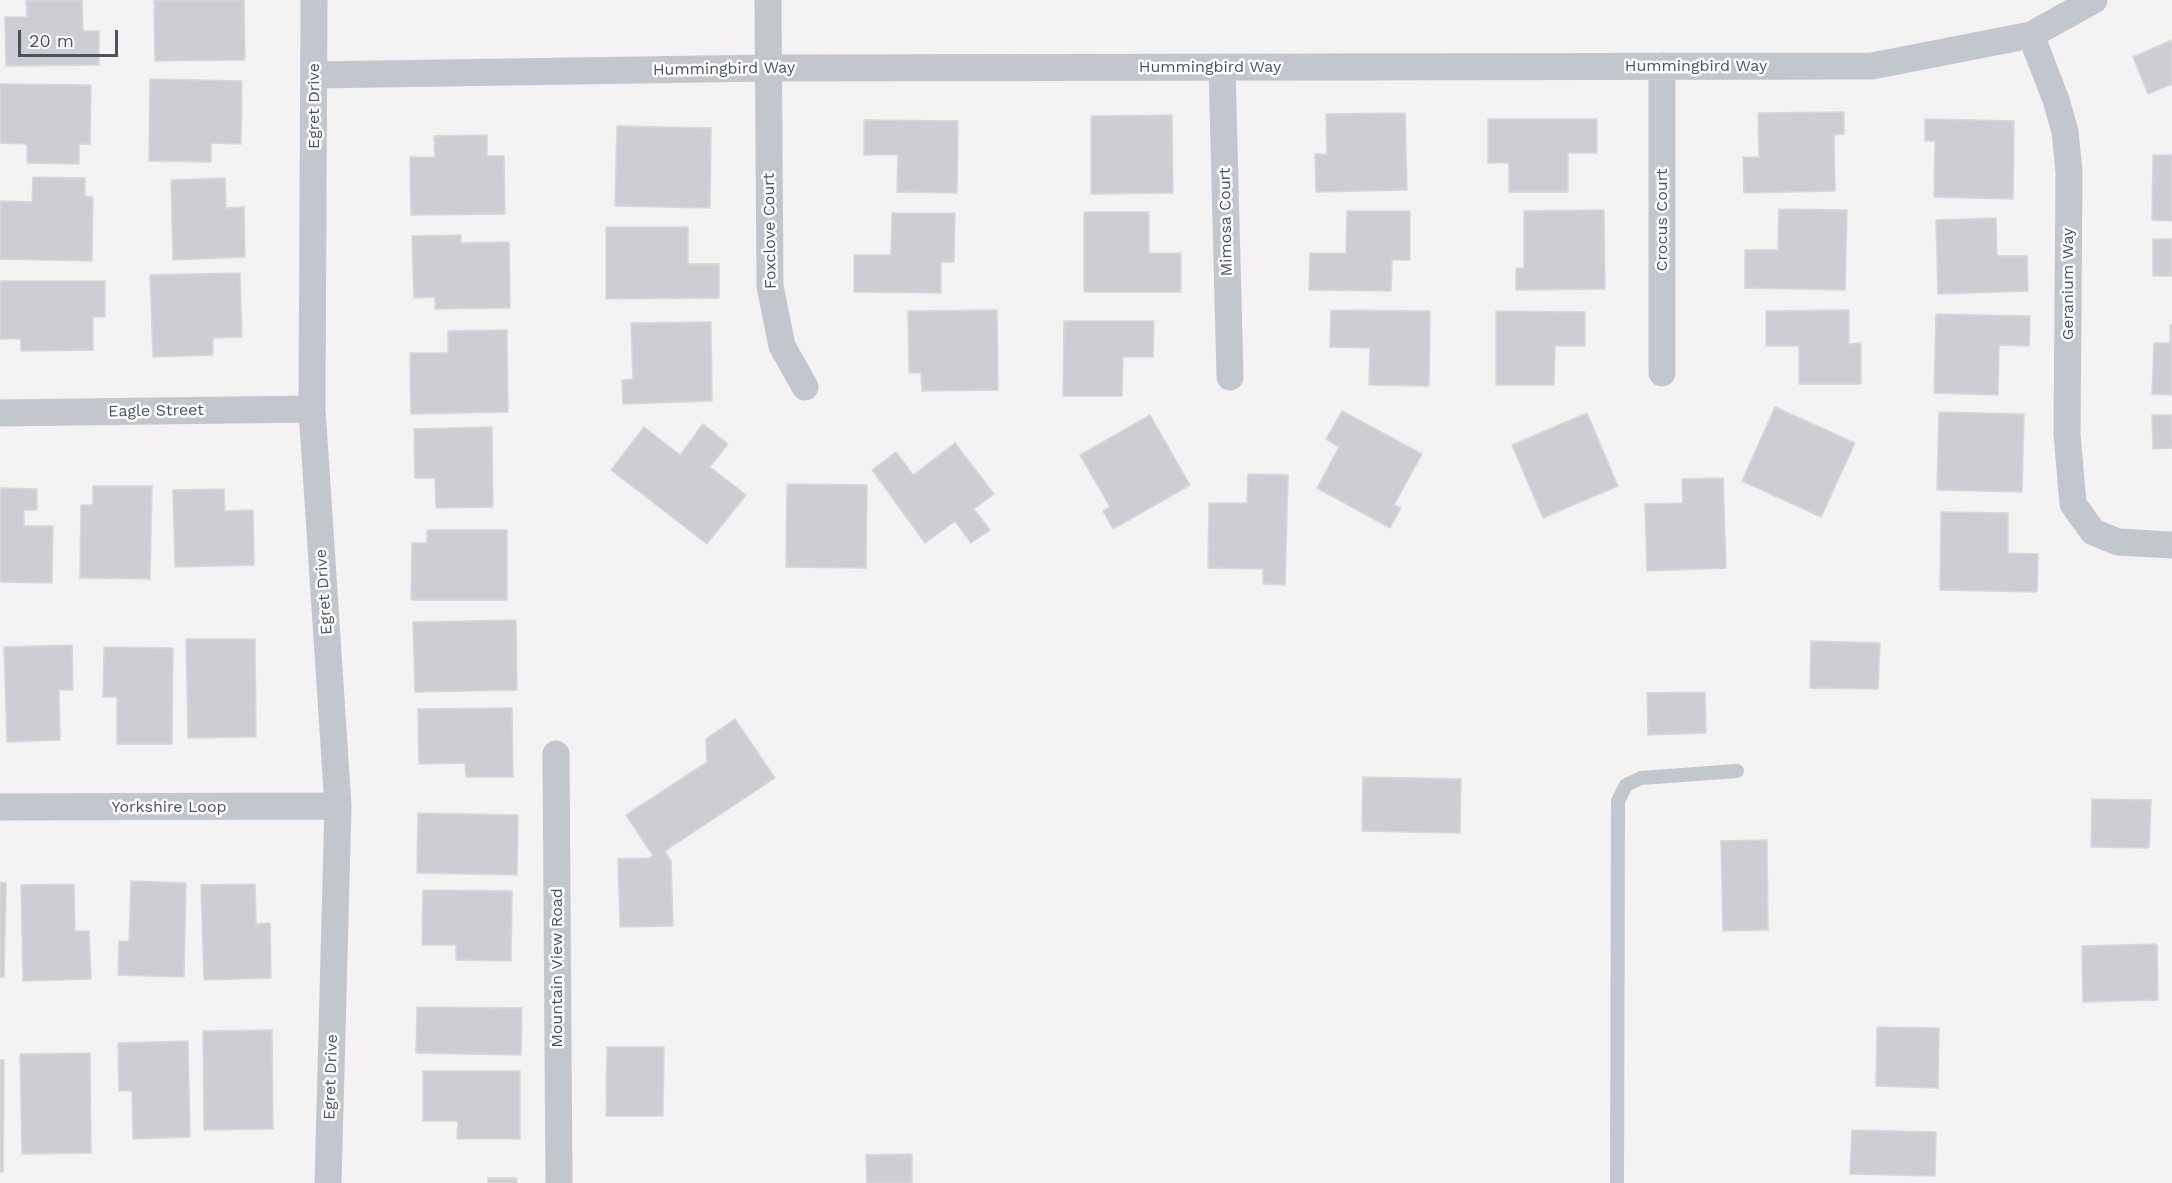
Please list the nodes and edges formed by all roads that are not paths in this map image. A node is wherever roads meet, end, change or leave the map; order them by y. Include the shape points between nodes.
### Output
1 (314, 0) edge
2 (768, 0) edge
3 (2094, 0) edge
4 (2031, 35) junction
5 (1662, 66) junction
6 (1222, 67) junction
7 (768, 68) junction
8 (314, 75) junction
9 (1662, 373) dead end
10 (1230, 377) dead end
11 (805, 387) dead end
12 (312, 409) junction
13 (0, 413) edge
14 (2172, 545) edge
15 (556, 754) dead end
16 (1737, 771) dead end
17 (338, 806) junction
18 (0, 807) edge
19 (328, 1183) edge
20 (559, 1183) edge
21 (1617, 1183) edge

1 - 8 street, Egret Drive
2 - 7 street, Foxclove Court
3 - 4 street, Hummingbird Way
4 - 5 street, Hummingbird Way via 1872,66
4 - 14 street, Geranium Way via 2065,131 2069,172 2067,434 2073,504 2093,532 2118,542
5 - 6 street, Hummingbird Way
5 - 9 street, Crocus Court
6 - 7 street, Hummingbird Way
6 - 10 street, Mimosa Court
7 - 8 street, Hummingbird Way
7 - 11 street, Foxclove Court via 770,286 782,346
8 - 12 street, Egret Drive
12 - 13 street, Eagle Street
12 - 17 street, Egret Drive
15 - 20 street, Mountain View Road
16 - 21 lane via 1641,778 1626,784 1618,801
17 - 18 street, Yorkshire Loop
17 - 19 street, Egret Drive

